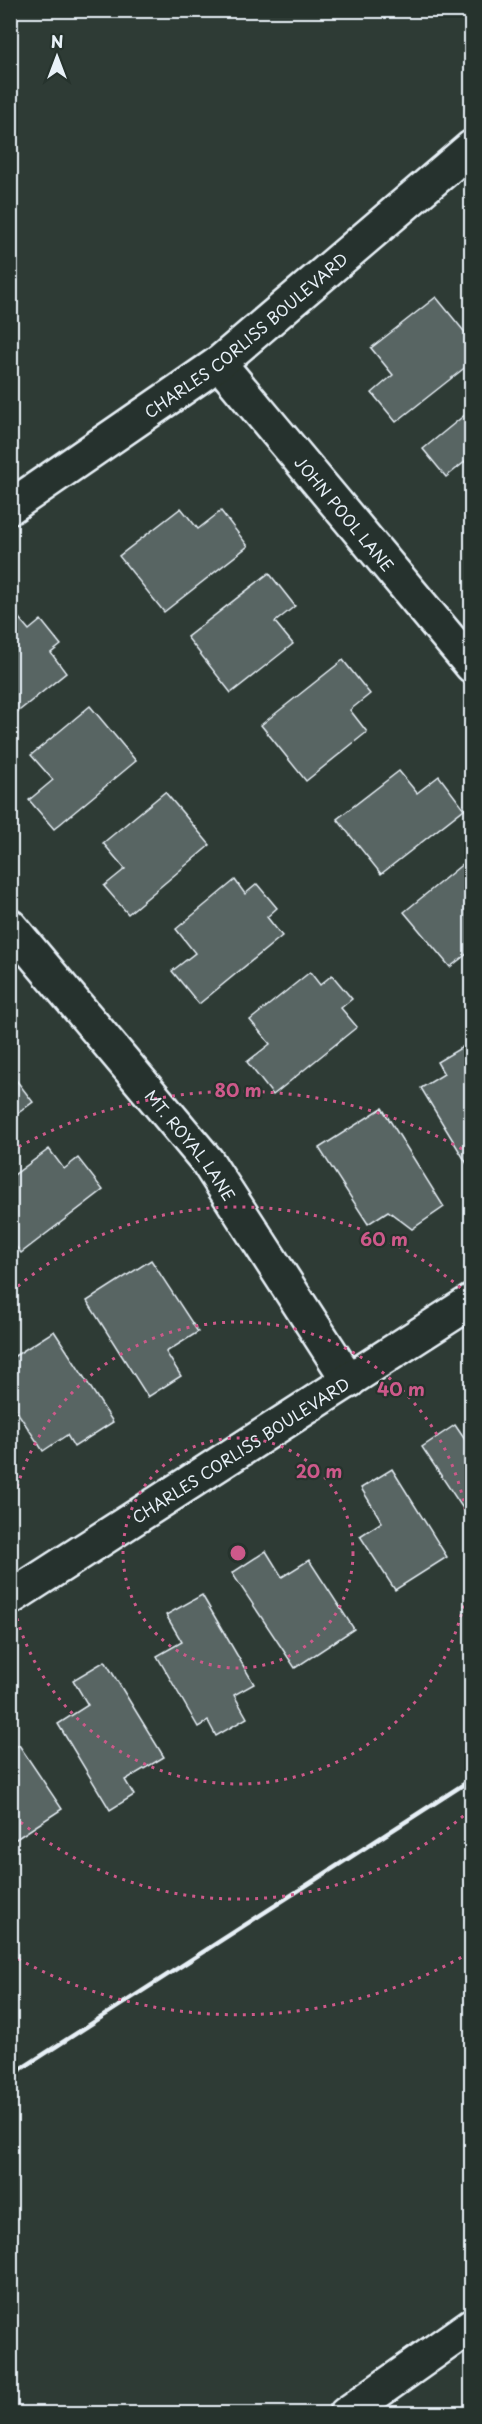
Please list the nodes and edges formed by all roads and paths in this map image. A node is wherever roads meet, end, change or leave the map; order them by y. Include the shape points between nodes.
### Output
1 (471, 147) edge
2 (219, 363) junction
3 (10, 507) edge
4 (471, 666) edge
5 (10, 926) edge
6 (471, 1301) edge
7 (349, 1381) junction
8 (10, 1599) edge
9 (471, 2325) edge
10 (346, 2414) edge

1 - 2 street, CHARLES CORLISS BOULEVARD
2 - 3 street, CHARLES CORLISS BOULEVARD
2 - 4 street, JOHN POOL LANE
5 - 7 street, MT. ROYAL LANE via 207,1161
6 - 7 street, CHARLES CORLISS BOULEVARD
7 - 8 street, CHARLES CORLISS BOULEVARD
9 - 10 street

